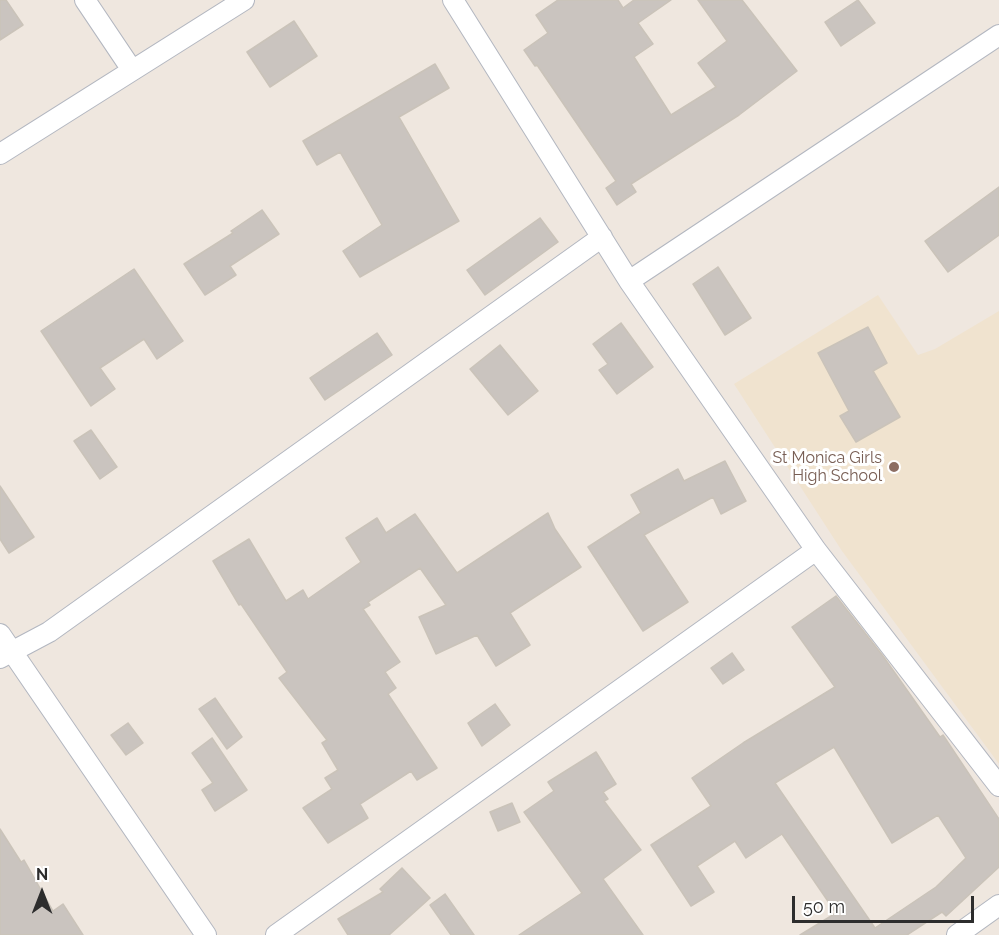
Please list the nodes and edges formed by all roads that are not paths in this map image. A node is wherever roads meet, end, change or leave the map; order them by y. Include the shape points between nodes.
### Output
1 (85, 0) edge
2 (244, 0) edge
3 (453, 0) edge
4 (999, 35) edge
5 (132, 70) junction
6 (0, 154) edge
7 (602, 237) junction
8 (629, 281) junction
9 (816, 550) junction
10 (0, 634) edge
11 (6, 654) edge
12 (999, 786) edge
13 (999, 905) edge
14 (206, 935) edge
15 (276, 935) edge
16 (957, 935) edge

1 - 5 street
2 - 5 street
3 - 7 street
4 - 8 street
5 - 6 street
7 - 8 street
7 - 11 street via 49,632
8 - 9 street
9 - 12 street
9 - 15 street
10 - 11 street
11 - 14 street
13 - 16 street

